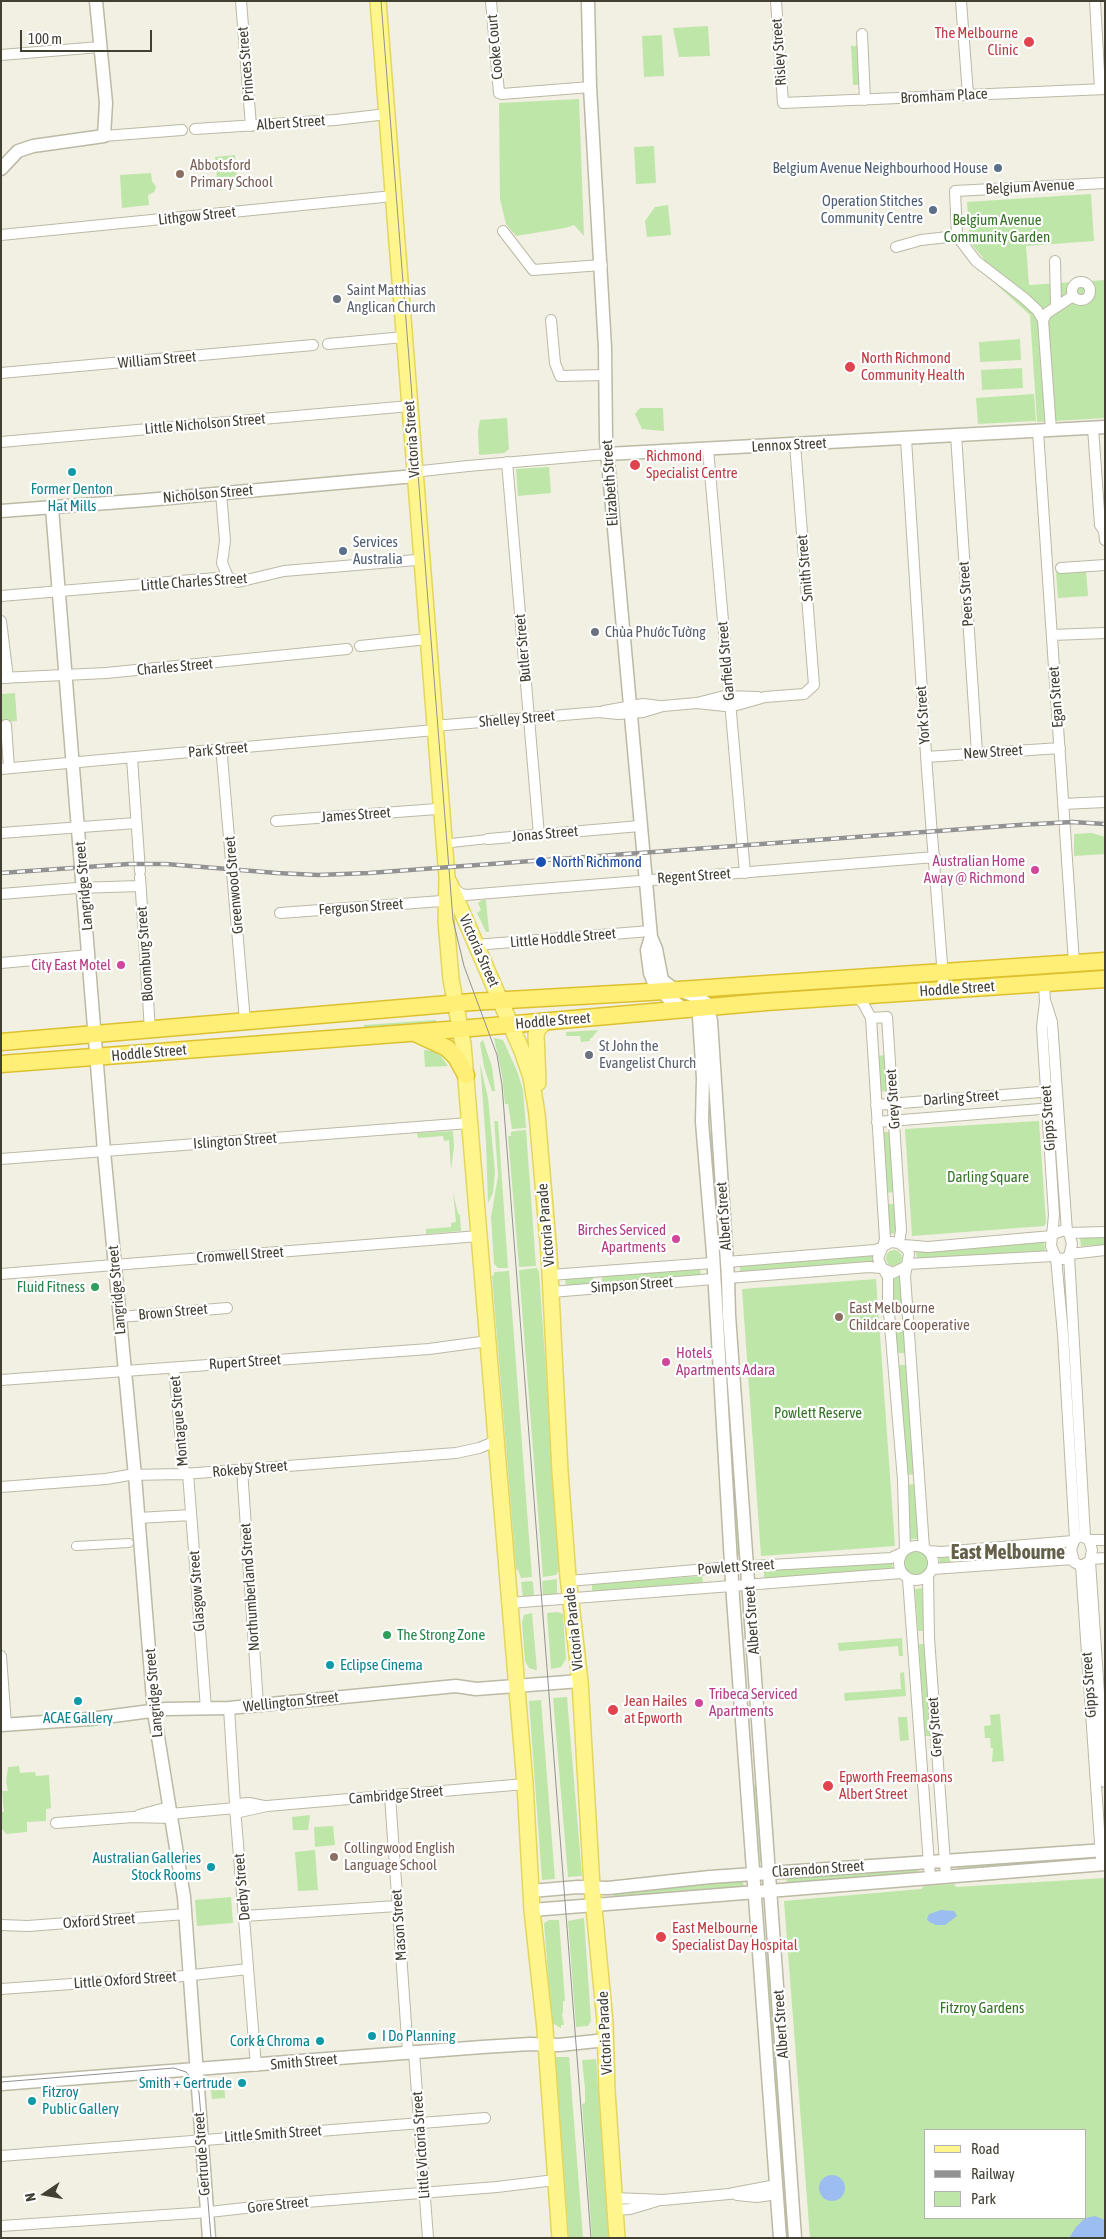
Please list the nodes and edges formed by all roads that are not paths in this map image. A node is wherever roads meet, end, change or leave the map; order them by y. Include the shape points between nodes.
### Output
1 (96, 1) edge
2 (241, 1) edge
3 (378, 1) edge
4 (491, 1) edge
5 (584, 1) edge
6 (588, 1) edge
7 (776, 1) edge
8 (962, 1) edge
9 (1095, 1) edge
10 (587, 28) junction
11 (862, 34) dead end
12 (100, 47) junction
13 (1, 54) edge
14 (590, 87) junction
15 (1102, 89) edge
16 (968, 96) junction
17 (865, 100) junction
18 (783, 104) joint
19 (387, 114) junction
20 (251, 126) junction
21 (195, 129) dead end
22 (182, 130) dead end
23 (104, 136) junction
24 (1, 169) edge
25 (1105, 182) edge
26 (393, 196) junction
27 (503, 231) dead end
28 (1, 236) edge
29 (957, 236) junction
30 (896, 247) dead end
31 (1055, 261) dead end
32 (602, 265) junction
33 (1073, 296) dead end
34 (1056, 306) junction
35 (550, 320) dead end
36 (1043, 320) junction
37 (404, 337) junction
38 (328, 344) dead end
39 (313, 345) dead end
40 (406, 358) junction
41 (1, 373) edge
42 (606, 376) junction
43 (410, 406) junction
44 (1099, 428) edge
45 (1045, 430) junction
46 (956, 435) junction
47 (906, 439) junction
48 (1, 442) edge
49 (795, 444) junction
50 (708, 449) junction
51 (607, 454) junction
52 (508, 462) junction
53 (415, 476) junction
54 (221, 493) junction
55 (52, 508) junction
56 (1, 511) edge
57 (1105, 540) edge
58 (416, 560) junction
59 (1105, 565) edge
60 (1061, 568) dead end
61 (228, 578) junction
62 (59, 592) junction
63 (1, 596) edge
64 (425, 604) junction
65 (1, 621) edge
66 (1105, 633) edge
67 (1052, 636) junction
68 (428, 639) junction
69 (360, 646) dead end
70 (347, 649) dead end
71 (66, 676) junction
72 (5, 678) edge
73 (811, 690) joint
74 (730, 701) junction
75 (630, 709) junction
76 (529, 717) junction
77 (6, 725) dead end
78 (435, 728) junction
79 (1060, 748) junction
80 (224, 750) junction
81 (977, 753) junction
82 (926, 757) junction
83 (132, 758) junction
84 (74, 763) junction
85 (5, 768) edge
86 (439, 783) junction
87 (1105, 802) edge
88 (1063, 804) junction
89 (437, 809) junction
90 (276, 821) dead end
91 (136, 823) junction
92 (640, 826) junction
93 (79, 827) junction
94 (1, 833) edge
95 (539, 835) junction
96 (488, 839) joint
97 (451, 843) junction
98 (935, 857) junction
99 (745, 873) junction
100 (140, 878) junction
101 (645, 880) junction
102 (84, 888) junction
103 (453, 890) junction
104 (1, 894) edge
105 (442, 901) junction
106 (280, 913) dead end
107 (446, 921) junction
108 (650, 934) junction
109 (475, 945) junction
110 (89, 956) junction
111 (1105, 961) edge
112 (1, 963) edge
113 (1074, 963) junction
114 (943, 973) junction
115 (1105, 979) edge
116 (1044, 983) junction
117 (733, 986) junction
118 (668, 990) junction
119 (944, 990) junction
120 (856, 996) junction
121 (500, 1000) junction
122 (455, 1003) junction
123 (704, 1005) junction
124 (684, 1008) junction
125 (871, 1018) junction
126 (245, 1021) junction
127 (546, 1021) junction
128 (511, 1025) junction
129 (461, 1029) junction
130 (150, 1030) junction
131 (407, 1033) junction
132 (700, 1033) junction
133 (95, 1034) junction
134 (1, 1042) edge
135 (97, 1057) junction
136 (1, 1064) edge
137 (466, 1074) junction
138 (1051, 1091) junction
139 (893, 1103) junction
140 (876, 1105) junction
141 (1052, 1109) junction
142 (538, 1114) junction
143 (894, 1121) junction
144 (1053, 1121) junction
145 (877, 1122) junction
146 (469, 1123) junction
147 (717, 1129) junction
148 (702, 1130) junction
149 (104, 1151) junction
150 (1, 1159) edge
151 (899, 1196) junction
152 (882, 1198) junction
153 (1068, 1232) junction
154 (1105, 1232) edge
155 (1052, 1235) junction
156 (479, 1236) junction
157 (902, 1244) junction
158 (882, 1247) junction
159 (1105, 1250) edge
160 (1070, 1255) junction
161 (1054, 1257) junction
162 (727, 1262) junction
163 (712, 1263) junction
164 (114, 1265) junction
165 (906, 1266) junction
166 (883, 1269) junction
167 (1, 1274) edge
168 (550, 1275) junction
169 (728, 1278) junction
170 (714, 1279) junction
171 (550, 1292) junction
172 (227, 1308) dead end
173 (907, 1314) junction
174 (889, 1316) junction
175 (120, 1317) junction
176 (488, 1341) junction
177 (910, 1358) junction
178 (1070, 1358) junction
179 (893, 1359) junction
180 (174, 1368) junction
181 (125, 1371) junction
182 (1, 1380) edge
183 (496, 1440) junction
184 (242, 1469) junction
185 (186, 1474) junction
186 (134, 1476) junction
187 (1, 1487) edge
188 (192, 1515) junction
189 (138, 1518) junction
190 (1080, 1539) junction
191 (1105, 1540) edge
192 (129, 1542) dead end
193 (76, 1546) dead end
194 (926, 1550) junction
195 (904, 1552) junction
196 (1105, 1558) edge
197 (1084, 1561) junction
198 (748, 1566) junction
199 (731, 1568) junction
200 (707, 1569) junction
201 (930, 1573) junction
202 (905, 1576) junction
203 (569, 1581) junction
204 (749, 1585) junction
205 (732, 1586) junction
206 (708, 1588) junction
207 (571, 1599) junction
208 (509, 1603) junction
209 (1, 1656) edge
210 (580, 1681) junction
211 (517, 1687) junction
212 (258, 1706) junction
213 (229, 1708) junction
214 (206, 1709) junction
215 (1095, 1710) junction
216 (154, 1712) junction
217 (4, 1725) edge
218 (1105, 1782) edge
219 (525, 1784) junction
220 (1100, 1791) edge
221 (390, 1796) junction
222 (235, 1809) junction
223 (170, 1813) junction
224 (56, 1823) dead end
225 (1102, 1826) edge
226 (1102, 1850) edge
227 (945, 1861) junction
228 (928, 1862) junction
229 (1103, 1864) edge
230 (770, 1872) junction
231 (753, 1874) junction
232 (946, 1877) junction
233 (930, 1878) junction
234 (592, 1887) junction
235 (531, 1891) junction
236 (771, 1891) junction
237 (754, 1893) junction
238 (594, 1905) junction
239 (397, 1906) junction
240 (532, 1910) junction
241 (186, 1914) junction
242 (244, 1916) junction
243 (5, 1928) edge
244 (248, 1970) junction
245 (190, 1974) junction
246 (1, 1989) edge
247 (606, 2040) junction
248 (546, 2044) junction
249 (411, 2053) junction
250 (256, 2066) junction
251 (196, 2070) junction
252 (1, 2084) edge
253 (485, 2118) dead end
254 (418, 2123) junction
255 (201, 2139) junction
256 (1, 2156) edge
257 (555, 2180) junction
258 (792, 2188) junction
259 (776, 2190) junction
260 (424, 2193) junction
261 (615, 2204) junction
262 (207, 2212) junction
263 (1, 2226) edge
264 (209, 2238) edge
265 (428, 2238) edge
266 (560, 2238) edge
267 (618, 2238) edge
268 (780, 2238) edge
269 (795, 2238) edge

1 - 12 street
2 - 20 street, Princes Street
3 - 19 main road, Victoria Street
4 - 14 street, Cooke Court via 499,93
5 - 10 street, Elizabeth Street
6 - 10 street, Elizabeth Street
7 - 18 street, Risley Street
8 - 16 street
9 - 15 street
10 - 14 street, Elizabeth Street
11 - 17 street
12 - 13 street
12 - 23 street via 106,103
14 - 32 street, Elizabeth Street
15 - 16 street, Bromham Place
16 - 17 street, Bromham Place
17 - 18 street, Bromham Place
19 - 20 street, Albert Street
19 - 26 main road, Victoria Street
20 - 21 street, Albert Street
22 - 23 street
23 - 24 street via 32,146 18,151
25 - 29 street, Belgium Avenue via 955,191
26 - 28 street, Lithgow Street
26 - 37 main road, Victoria Street
27 - 32 street via 533,270
29 - 30 street
29 - 36 street via 976,261 1024,298
31 - 34 street
32 - 42 street, Elizabeth Street
33 - 34 street
34 - 36 street
35 - 42 street via 555,363 560,376
36 - 45 street, Egan Street
37 - 38 street
37 - 40 main road, Victoria Street
39 - 41 street, William Street
40 - 43 main road, Victoria Street
40 - 53 main road via 416,404 420,463
42 - 51 street, Elizabeth Street
43 - 48 street, Little Nicholson Street
43 - 53 main road, Victoria Street
44 - 45 street, Lennox Street
44 - 57 street via 1100,525
45 - 46 street, Lennox Street
45 - 67 street, Egan Street
46 - 47 street, Lennox Street
46 - 81 street, Peers Street
47 - 49 street, Lennox Street
47 - 82 street, York Street
49 - 50 street, Lennox Street
49 - 73 street, Smith Street via 815,679
50 - 51 street, Lennox Street
50 - 74 street, Garfield Street
51 - 52 street, Lennox Street
51 - 75 street, Elizabeth Street
52 - 53 street, Lennox Street via 422,471
52 - 76 street, Butler Street
53 - 54 street, Nicholson Street
53 - 58 main road via 410,500
53 - 64 main road, Victoria Street
54 - 55 street, Nicholson Street
54 - 61 street via 225,541 222,563
55 - 56 street, Nicholson Street
55 - 62 street, Langridge Street
58 - 61 street, Little Charles Street via 284,571 238,582
58 - 64 main road
59 - 60 street
61 - 62 street, Little Charles Street
62 - 63 street, Little Charles Street
62 - 71 street, Langridge Street
64 - 68 main road, Victoria Street
65 - 72 street
66 - 67 street
67 - 79 street, Egan Street
68 - 69 street
68 - 78 main road, Victoria Street
70 - 71 street, Charles Street
71 - 72 street, Charles Street
71 - 84 street, Langridge Street
73 - 74 street, Shelley Street via 804,694
74 - 75 street, Shelley Street via 663,706 643,704
74 - 99 street, Garfield Street
75 - 76 street, Shelley Street
75 - 92 street, Elizabeth Street
76 - 78 street, Shelley Street
76 - 95 street, Butler Street
77 - 85 street
78 - 80 street, Park Street
78 - 86 main road, Victoria Street
79 - 81 street, New Street
79 - 88 street, Egan Street
80 - 83 street, Park Street
80 - 126 street, Greenwood Street
81 - 82 street, New Street
82 - 98 street, York Street
83 - 84 street, Park Street
83 - 91 street, Bloomburg Street
84 - 85 street, Park Street
84 - 93 street, Langridge Street
86 - 89 main road
86 - 97 main road via 447,807
86 - 103 main road, Victoria Street
87 - 88 street
88 - 113 street, Egan Street
89 - 90 street, James Street
89 - 105 main road
91 - 93 street
91 - 100 street, Bloomburg Street
92 - 95 street, Jonas Street
92 - 101 street, Elizabeth Street
93 - 94 street
93 - 102 street, Langridge Street
95 - 96 street, Jonas Street
96 - 97 street, Jonas Street
97 - 103 main road
98 - 99 street, Regent Street
98 - 114 street, York Street
99 - 101 street, Regent Street
100 - 102 street
100 - 130 street, Bloomburg Street
101 - 103 street, Regent Street via 466,895
101 - 108 street, Elizabeth Street
102 - 104 street
102 - 110 street, Langridge Street
103 - 107 main road, Victoria Street
103 - 109 main road, Victoria Street
105 - 106 street, Ferguson Street
105 - 107 main road
107 - 122 main road, Victoria Street
108 - 109 street, Little Hoddle Street
108 - 118 street, Elizabeth Street via 647,950 650,973 654,983
109 - 121 main road, Victoria Street
110 - 112 street
110 - 133 street, Langridge Street
111 - 113 highway, Hoddle Street
113 - 114 highway, Hoddle Street
114 - 117 highway, Hoddle Street
114 - 119 street, York Street
115 - 116 highway, Hoddle Street
116 - 119 highway, Hoddle Street
116 - 138 street, Gipps Street
117 - 118 highway, Hoddle Street
117 - 123 street via 714,994
118 - 121 highway, Hoddle Street
118 - 123 street via 692,994
118 - 124 street, Elizabeth Street
119 - 120 highway, Hoddle Street
120 - 123 highway, Hoddle Street
120 - 125 street
121 - 122 highway, Hoddle Street
121 - 128 main road, Victoria Street
122 - 126 highway, Hoddle Street
122 - 129 main road, Victoria Street
123 - 124 highway, Hoddle Street
123 - 132 street, Albert Street via 699,1017
123 - 147 street, Albert Street via 710,1021
124 - 127 highway, Hoddle Street
124 - 132 street, Albert Street
125 - 139 street, Grey Street via 887,1017
125 - 140 street, Grey Street
126 - 130 highway, Hoddle Street
127 - 128 highway, Hoddle Street
127 - 142 main road via 536,1034
128 - 129 highway, Hoddle Street
128 - 142 main road, Victoria Parade via 527,1064
129 - 131 highway, Hoddle Street
129 - 137 main road
130 - 133 highway, Hoddle Street
131 - 135 highway, Hoddle Street
131 - 137 highway via 428,1038 447,1048
132 - 148 street, Albert Street
133 - 134 highway, Hoddle Street
133 - 135 street, Langridge Street
135 - 136 highway, Hoddle Street
135 - 149 street, Langridge Street
137 - 146 main road
138 - 139 street, Darling Street
138 - 141 street, Gipps Street
139 - 140 street, Darling Street
139 - 143 street, Grey Street
140 - 145 street, Grey Street
141 - 143 street, Darling Street
141 - 144 street, Gipps Street
142 - 168 main road, Victoria Parade
143 - 145 street, Darling Street
143 - 151 street, Grey Street
144 - 153 street, Gipps Street
144 - 155 street, Gipps Street
145 - 152 street, Grey Street
146 - 149 street, Islington Street
146 - 156 main road
147 - 148 street
147 - 162 street, Albert Street
148 - 163 street, Albert Street
149 - 150 street, Islington Street
149 - 164 street, Langridge Street
151 - 152 street
151 - 157 street, Grey Street
152 - 158 street, Grey Street via 885,1239
153 - 154 street
153 - 155 street
153 - 160 street via 1072,1244
155 - 157 street via 928,1246
155 - 161 street
156 - 164 street, Cromwell Street
156 - 176 main road
157 - 158 street via 891,1242
157 - 165 street via 909,1254
158 - 162 street
158 - 166 street via 878,1258
159 - 160 street
160 - 161 street via 1064,1259
160 - 178 street
161 - 165 street
161 - 178 street
162 - 163 street
162 - 169 street, Albert Street
163 - 168 street, Simpson Street
163 - 170 street, Albert Street
164 - 167 street, Cromwell Street
164 - 175 street, Langridge Street
165 - 166 street via 898,1272
165 - 173 street
166 - 169 street via 869,1267
166 - 174 street via 888,1277
168 - 171 main road, Victoria Parade
169 - 170 street
169 - 198 street, Albert Street
170 - 171 street, Simpson Street
170 - 199 street, Albert Street
171 - 203 main road, Victoria Parade
172 - 175 street, Brown Street
173 - 174 street
173 - 177 street
174 - 179 street
175 - 181 street, Langridge Street
176 - 180 street, Rupert Street via 430,1349
176 - 183 main road
177 - 179 street
177 - 194 street
178 - 190 street
179 - 195 street via 903,1480
180 - 181 street, Rupert Street
180 - 185 street, Montague Street
181 - 182 street, Rupert Street
181 - 186 street, Langridge Street
183 - 184 street, Rokeby Street via 456,1453
183 - 208 main road
184 - 185 street, Rokeby Street
184 - 212 street, Northumberland Street
185 - 186 street, Rokeby Street
185 - 188 street, Glasgow Street
186 - 187 street, Rokeby Street
186 - 189 street, Langridge Street
188 - 189 street
188 - 214 street, Glasgow Street
189 - 216 street, Langridge Street
190 - 191 street
190 - 194 street
190 - 197 street via 1092,1550
190 - 197 street via 1071,1549
192 - 193 street
194 - 195 street via 915,1546
194 - 201 street via 933,1560
195 - 198 street, Powlett Street via 891,1558
195 - 202 street via 899,1563
196 - 197 street
197 - 201 street
197 - 215 street, Gipps Street
198 - 199 street, Powlett Street
198 - 204 street, Albert Street
199 - 200 street, Powlett Street
199 - 205 street, Albert Street
200 - 203 street, Powlett Street
200 - 206 street
201 - 202 street via 918,1580
201 - 227 street, Grey Street via 929,1638
202 - 204 street, Powlett Street
202 - 228 street, Grey Street
203 - 207 main road, Victoria Parade
204 - 205 street, Powlett Street
204 - 230 street, Albert Street
205 - 206 street, Powlett Street
205 - 231 street, Albert Street
206 - 207 street, Powlett Street
207 - 208 street, Powlett Street
207 - 210 main road, Victoria Parade
208 - 211 main road
209 - 217 street
210 - 211 street, Wellington Street
210 - 234 main road, Victoria Parade
211 - 212 street, Wellington Street via 476,1690 456,1686
211 - 219 main road
212 - 213 street, Wellington Street
213 - 214 street, Wellington Street
213 - 222 street, Derby Street
214 - 216 street, Wellington Street
215 - 218 street, Gipps Street
215 - 220 street, Gipps Street
216 - 217 street, Wellington Street
216 - 223 street, Langridge Street
219 - 221 street, Cambridge Street
219 - 235 main road
220 - 225 street, Gipps Street
221 - 222 street, Cambridge Street
221 - 239 street, Mason Street
222 - 223 street, Cambridge Street
222 - 242 street, Derby Street
223 - 224 street, Cambridge Street
223 - 241 street, Langridge Street
225 - 226 street, Gipps Street
226 - 227 street, Clarendon Street
226 - 229 street, Gipps Street
227 - 228 street, Clarendon Street
227 - 232 street, Grey Street
228 - 230 street, Clarendon Street
228 - 233 street, Grey Street
229 - 232 street, Clarendon Street
230 - 231 street, Clarendon Street
230 - 236 street, Albert Street
231 - 234 street, Clarendon Street
231 - 237 street, Albert Street
232 - 233 street, Clarendon Street
233 - 236 street, Clarendon Street
234 - 235 street, Clarendon Street
234 - 238 main road, Victoria Parade
235 - 240 main road
236 - 237 street, Clarendon Street
236 - 258 street, Albert Street
237 - 238 street, Clarendon Street
237 - 259 street, Albert Street
238 - 240 street, Clarendon Street
238 - 247 main road, Victoria Parade
239 - 242 street
239 - 249 street, Mason Street
240 - 248 main road
241 - 243 street, Oxford Street
241 - 245 street, Langridge Street
242 - 244 street, Derby Street
244 - 245 street, Little Oxford Street
244 - 250 street, Derby Street
245 - 246 street, Little Oxford Street
245 - 251 street, Langridge Street
247 - 248 street, Smith Street
247 - 261 main road, Victoria Parade
248 - 249 street, Smith Street
248 - 257 main road
249 - 250 street, Smith Street
249 - 254 street, Little Victoria Street
250 - 251 street, Smith Street
251 - 252 street, Smith Street
251 - 255 street, Gertrude Street
253 - 254 street, Little Smith Street
254 - 255 street, Little Smith Street
254 - 260 street, Little Victoria Street
255 - 256 street, Little Smith Street
255 - 262 street, Gertrude Street
257 - 260 street, Gore Street
257 - 266 main road
258 - 259 street
258 - 269 street, Albert Street
259 - 261 street via 662,2200 630,2209
259 - 268 street, Albert Street
260 - 262 street, Gore Street
260 - 265 street, Little Victoria Street
261 - 267 main road, Victoria Parade
262 - 263 street, Gore Street
262 - 264 street, Gertrude Street

